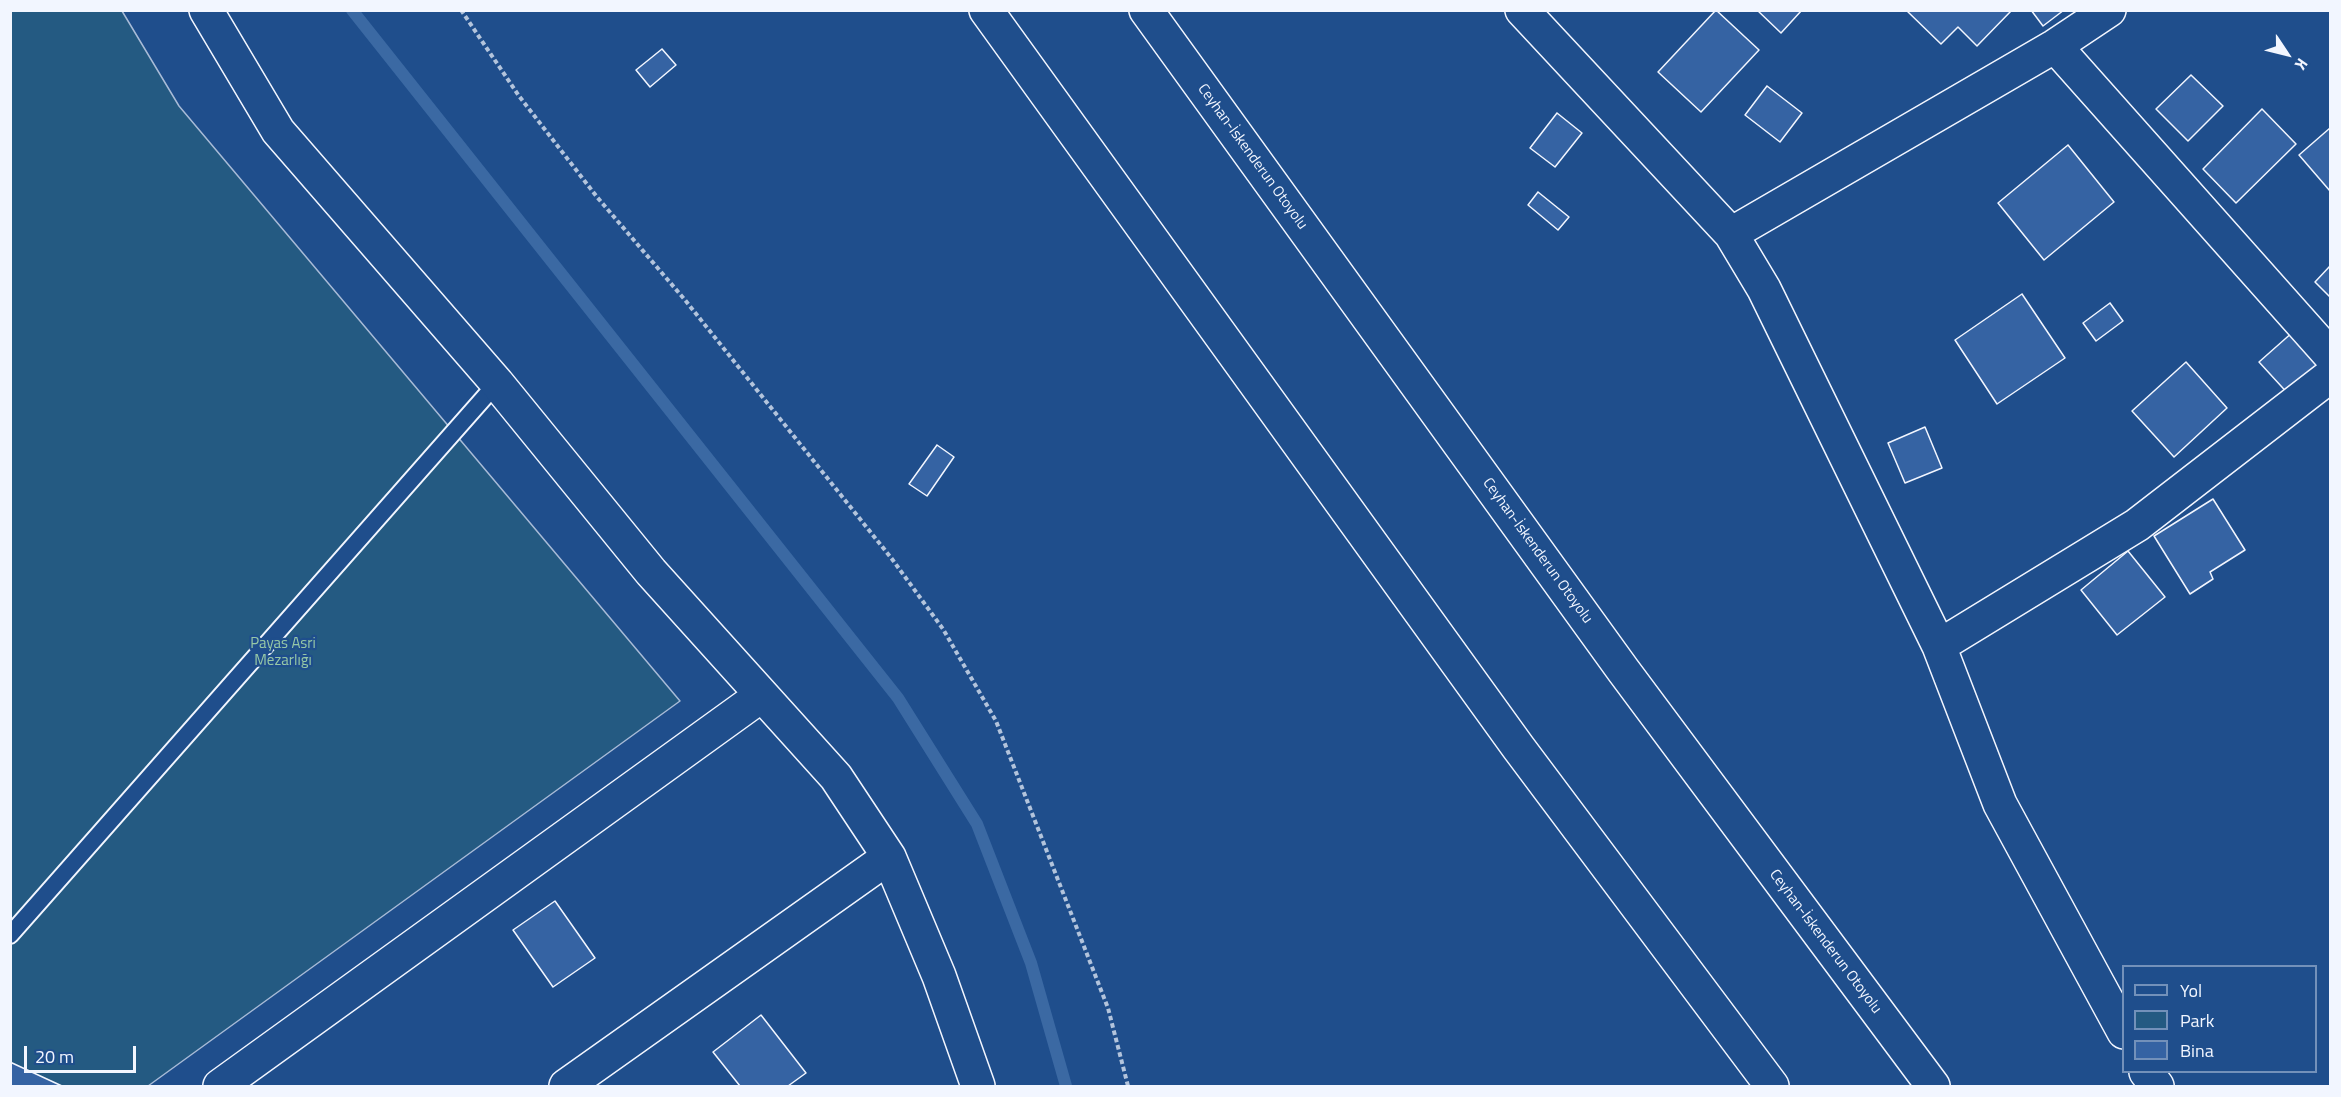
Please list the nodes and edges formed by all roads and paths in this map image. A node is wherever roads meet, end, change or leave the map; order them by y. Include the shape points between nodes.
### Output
1 (206, 10) edge
2 (462, 10) edge
3 (986, 10) edge
4 (1146, 10) edge
5 (1522, 10) edge
6 (2109, 10) edge
7 (2055, 46) junction
8 (1731, 234) junction
9 (2331, 355) edge
10 (2331, 376) edge
11 (497, 383) junction
12 (1939, 646) junction
13 (762, 695) junction
14 (889, 857) junction
15 (10, 935) edge
16 (2122, 1028) edge
17 (2147, 1073) edge
18 (220, 1086) edge
19 (566, 1086) edge
20 (978, 1086) edge
21 (1128, 1086) edge
22 (1772, 1086) edge
23 (1933, 1086) edge
24 (2157, 1086) edge

1 - 11 main road via 278,131
2 - 21 path via 526,106 892,560 943,629 996,721 1108,1008
3 - 22 main road via 1511,738
4 - 23 main road, Ceyhan-İskenderun Otoyolu via 1623,670
5 - 8 main road
6 - 7 main road
7 - 8 main road
7 - 9 main road
8 - 12 main road via 1764,289
10 - 12 main road via 2137,525
11 - 13 main road via 651,572
11 - 15 lane
12 - 16 main road via 2000,804
13 - 14 main road via 836,777
13 - 18 main road
14 - 19 main road
14 - 20 main road via 939,976
17 - 24 main road

